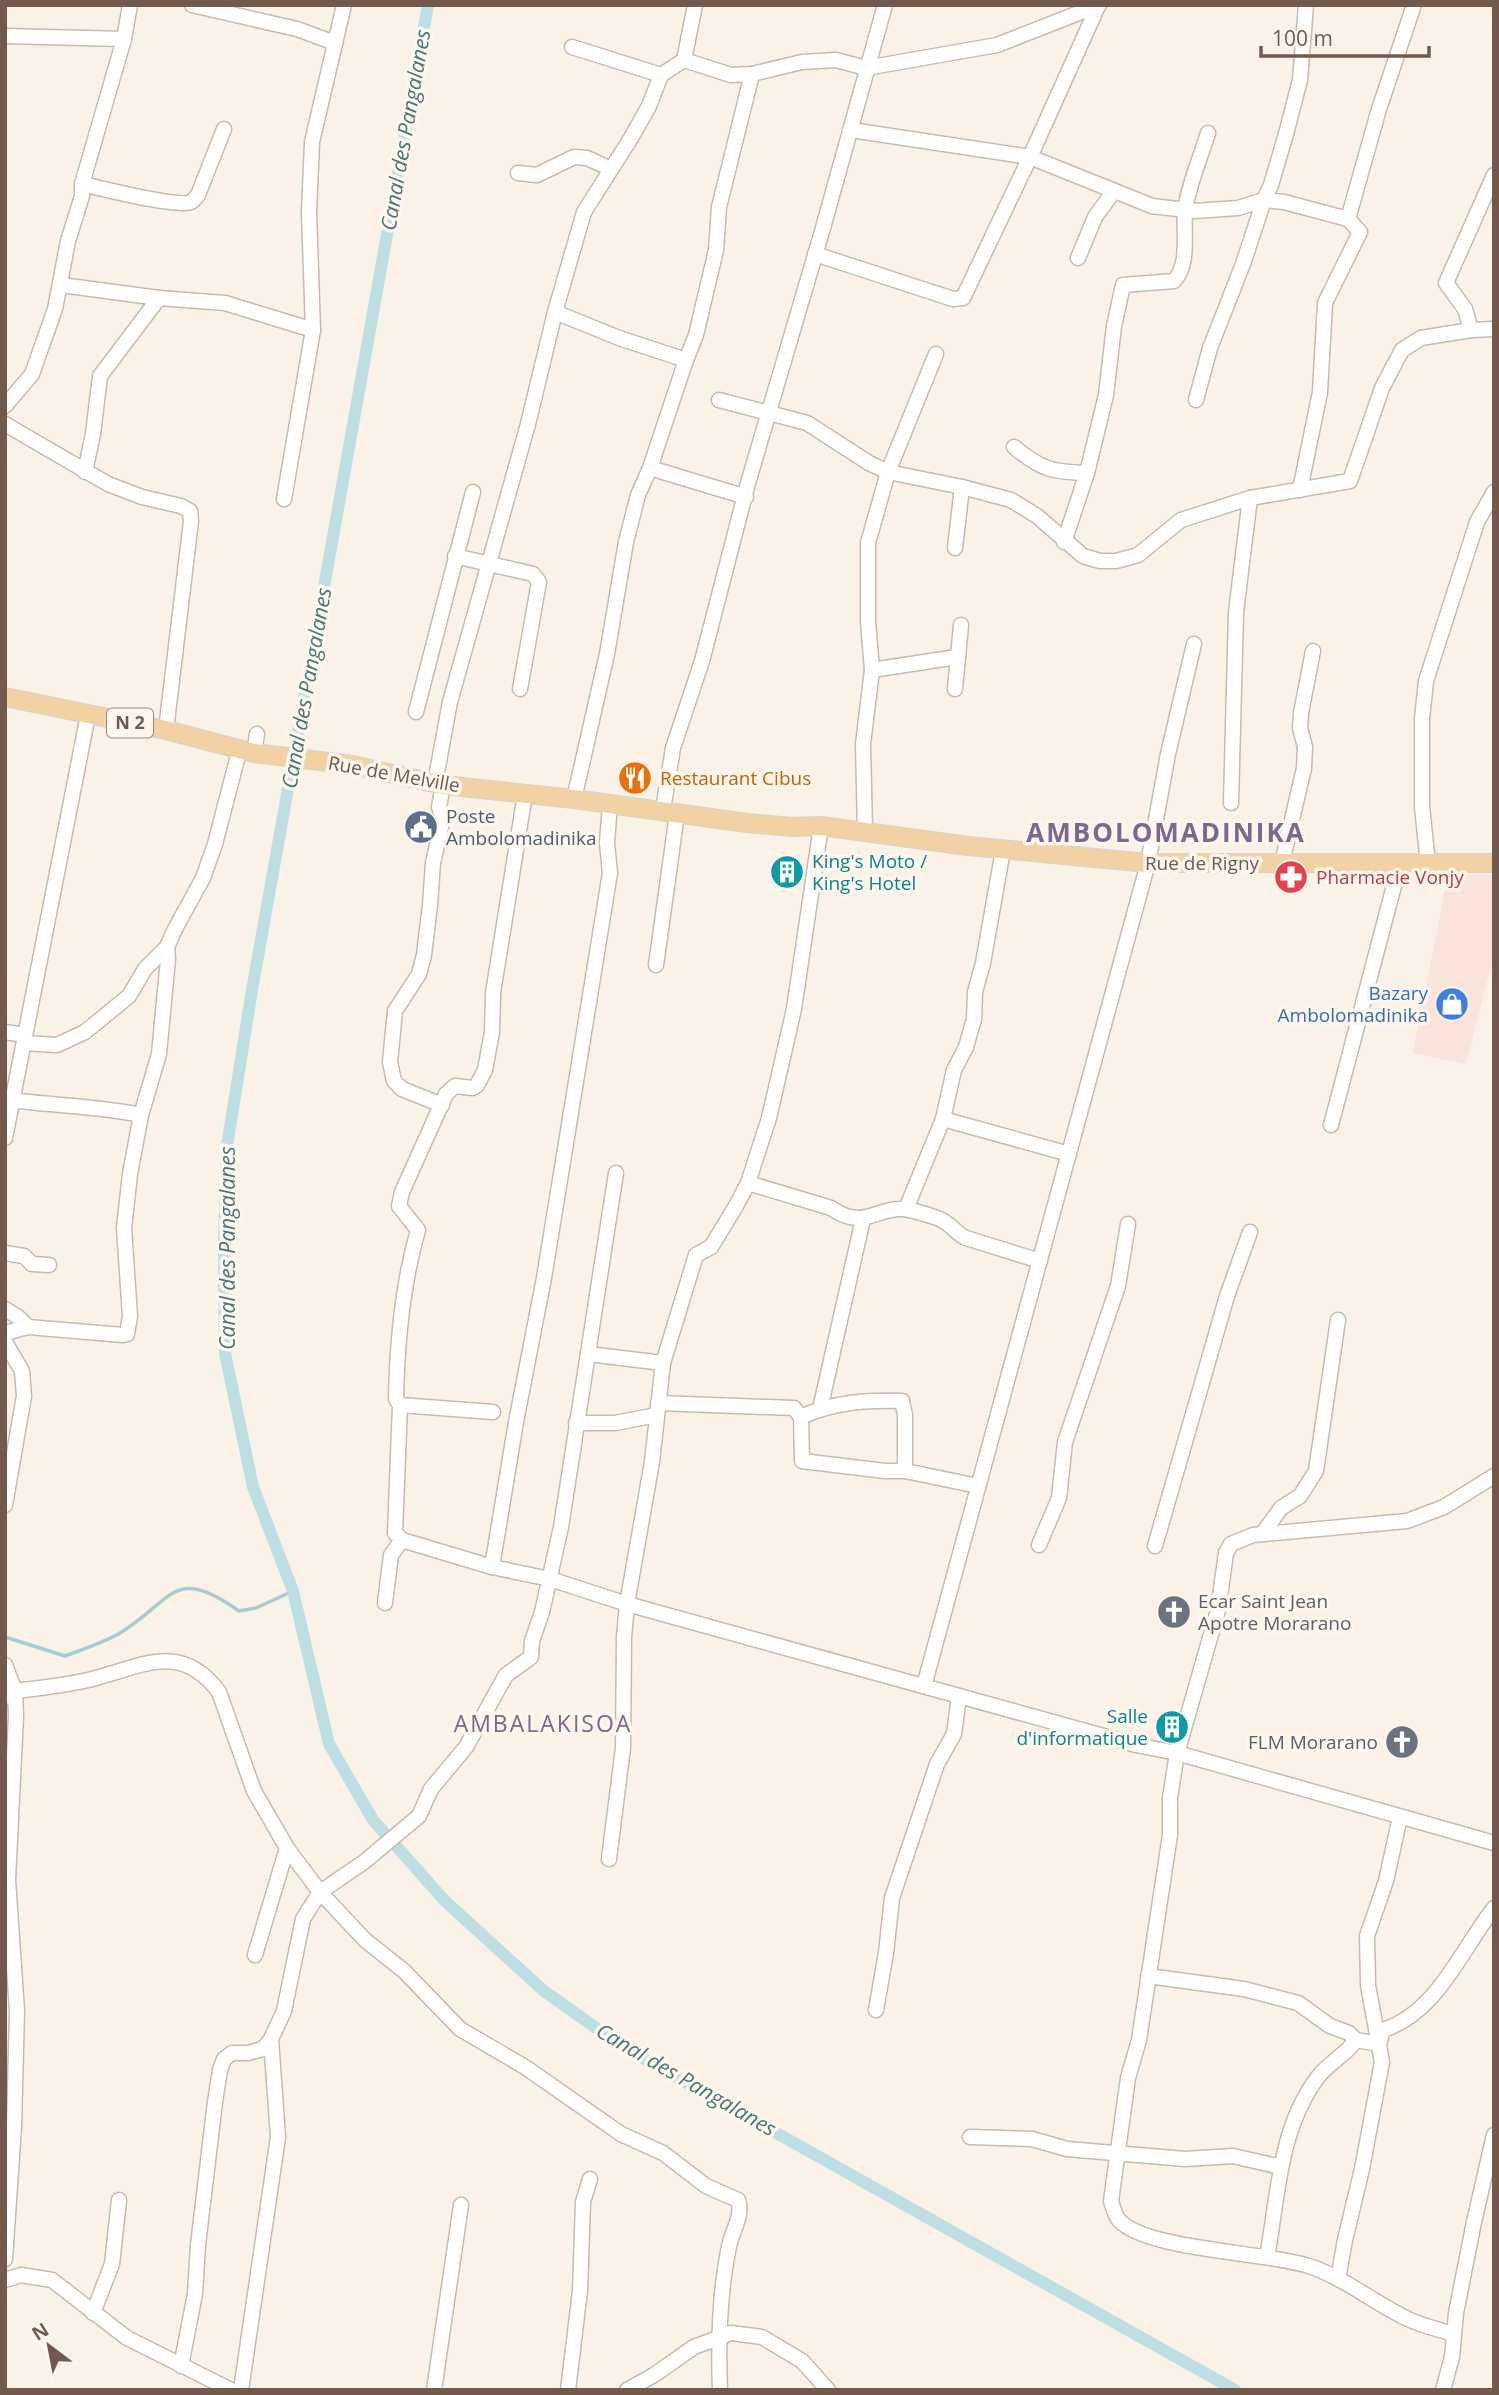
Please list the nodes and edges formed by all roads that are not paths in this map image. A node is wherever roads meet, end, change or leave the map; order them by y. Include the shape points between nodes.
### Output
1 (130, 5) edge
2 (192, 5) edge
3 (344, 5) edge
4 (695, 5) edge
5 (885, 5) edge
6 (1098, 5) edge
7 (1306, 5) edge
8 (1414, 5) edge
9 (1066, 12) edge
10 (5, 36) edge
11 (124, 39) junction
12 (335, 43) junction
13 (572, 47) dead end
14 (684, 60) junction
15 (866, 68) junction
16 (661, 75) junction
17 (752, 75) junction
18 (224, 129) dead end
19 (851, 130) junction
20 (1208, 133) dead end
21 (1030, 157) junction
22 (611, 169) junction
23 (518, 173) dead end
24 (1494, 175) edge
25 (82, 184) junction
26 (1114, 191) junction
27 (1264, 200) junction
28 (1185, 209) junction
29 (1348, 219) junction
30 (815, 254) junction
31 (1078, 258) dead end
32 (61, 285) junction
33 (159, 298) junction
34 (555, 312) junction
35 (1494, 329) edge
36 (313, 330) junction
37 (1471, 330) junction
38 (936, 354) dead end
39 (686, 360) junction
40 (719, 400) dead end
41 (1196, 400) dead end
42 (5, 405) edge
43 (768, 414) junction
44 (5, 424) edge
45 (1014, 447) dead end
46 (650, 468) junction
47 (85, 471) junction
48 (888, 472) junction
49 (1087, 473) junction
50 (962, 487) junction
51 (1300, 490) junction
52 (473, 492) dead end
53 (1494, 492) edge
54 (746, 497) junction
55 (1250, 498) junction
56 (284, 499) dead end
57 (1065, 542) junction
58 (955, 548) dead end
59 (455, 556) junction
60 (488, 564) junction
61 (961, 625) dead end
62 (1194, 644) dead end
63 (1313, 651) dead end
64 (957, 657) junction
65 (872, 670) junction
66 (520, 688) dead end
67 (955, 689) dead end
68 (5, 697) edge
69 (416, 712) dead end
70 (88, 715) junction
71 (166, 730) junction
72 (257, 734) dead end
73 (247, 750) junction
74 (439, 784) junction
75 (525, 794) junction
76 (574, 799) junction
77 (610, 803) junction
78 (1230, 803) dead end
79 (670, 812) junction
80 (821, 826) junction
81 (865, 830) junction
82 (1003, 850) junction
83 (1148, 863) junction
84 (1282, 863) junction
85 (1400, 863) junction
86 (1428, 863) junction
87 (1494, 863) edge
88 (167, 947) junction
89 (656, 965) dead end
90 (5, 1032) edge
91 (25, 1039) junction
92 (12, 1100) junction
93 (442, 1105) junction
94 (141, 1115) junction
95 (943, 1119) junction
96 (1331, 1125) dead end
97 (5, 1138) edge
98 (1069, 1154) junction
99 (616, 1172) dead end
100 (748, 1183) junction
101 (906, 1209) junction
102 (863, 1219) junction
103 (1128, 1224) dead end
104 (1250, 1233) dead end
105 (5, 1253) edge
106 (1040, 1261) junction
107 (49, 1265) dead end
108 (5, 1309) edge
109 (1338, 1320) dead end
110 (28, 1327) junction
111 (5, 1333) edge
112 (5, 1342) edge
113 (588, 1354) junction
114 (663, 1363) junction
115 (400, 1405) junction
116 (658, 1409) junction
117 (820, 1409) junction
118 (493, 1412) dead end
119 (801, 1418) junction
120 (576, 1423) junction
121 (905, 1471) junction
122 (1494, 1476) edge
123 (978, 1486) junction
124 (5, 1505) edge
125 (1263, 1533) junction
126 (402, 1540) junction
127 (1039, 1545) dead end
128 (1154, 1546) dead end
129 (492, 1567) junction
130 (550, 1579) junction
131 (385, 1603) dead end
132 (627, 1604) junction
133 (5, 1665) edge
134 (924, 1686) junction
135 (10, 1694) edge
136 (959, 1696) junction
137 (1177, 1753) junction
138 (1400, 1817) junction
139 (1494, 1843) edge
140 (287, 1848) junction
141 (610, 1859) dead end
142 (320, 1892) junction
143 (1494, 1908) edge
144 (255, 1955) dead end
145 (1148, 1976) junction
146 (876, 2010) dead end
147 (271, 2039) junction
148 (1356, 2040) junction
149 (1379, 2044) junction
150 (1494, 2135) edge
151 (970, 2137) dead end
152 (1116, 2154) junction
153 (1281, 2167) junction
154 (590, 2179) dead end
155 (119, 2200) dead end
156 (461, 2205) dead end
157 (1267, 2257) junction
158 (5, 2259) edge
159 (1338, 2279) junction
160 (5, 2280) edge
161 (93, 2313) junction
162 (1453, 2334) junction
163 (718, 2338) junction
164 (181, 2366) junction
165 (231, 2390) edge
166 (241, 2390) edge
167 (434, 2390) edge
168 (568, 2390) edge
169 (627, 2390) edge
170 (720, 2390) edge
171 (828, 2390) edge
172 (1443, 2390) edge

1 - 11 street
2 - 12 street via 297,29
3 - 12 street
4 - 14 street
5 - 15 street
6 - 9 street
6 - 21 street
7 - 27 street via 1300,80
8 - 29 street
9 - 15 street via 997,45
10 - 11 street
11 - 25 street
12 - 36 street via 312,142
13 - 16 street
14 - 16 street
14 - 17 street via 731,75
15 - 17 street via 836,60 802,62
15 - 19 street
16 - 22 street via 649,106
17 - 39 street via 719,207 707,291
18 - 25 street via 191,202 181,204
19 - 21 street
19 - 30 street
20 - 28 street
21 - 26 street
21 - 30 street via 963,298 953,299
22 - 23 street via 574,157 537,175
22 - 34 street via 584,212
24 - 37 street via 1446,283 1465,309
25 - 32 street
26 - 28 street via 1152,206
26 - 31 street via 1095,217
27 - 28 street via 1238,208
27 - 29 street
27 - 41 street
28 - 49 street via 1184,252 1177,278 1123,285 1106,395
29 - 51 street via 1360,232 1325,303 1320,392
30 - 43 street
32 - 33 street
32 - 42 street via 32,374
33 - 36 street via 225,303
33 - 47 street via 100,376
34 - 39 street
34 - 60 street
35 - 37 street
36 - 56 street
37 - 51 street via 1421,338 1402,350 1382,388 1350,481
38 - 48 street
39 - 46 street
40 - 43 street
43 - 48 street via 807,423
43 - 54 street
44 - 47 street
45 - 49 street via 1055,472
46 - 54 street
46 - 76 street via 626,542 607,654
47 - 71 street via 108,484 190,512
48 - 50 street
48 - 65 street via 868,543
49 - 57 street
50 - 57 street via 1011,500
50 - 58 street
51 - 55 street
52 - 59 street
53 - 86 street via 1473,533 1426,681 1422,807
54 - 79 street via 702,661 673,748
55 - 57 street via 1181,520 1138,555 1116,561 1083,556
55 - 78 street via 1236,612
59 - 60 street
59 - 69 street
60 - 66 street via 533,574 539,582
60 - 74 street via 450,702
61 - 64 street
62 - 83 street
63 - 84 street via 1301,713 1304,768
64 - 65 street
64 - 67 street
65 - 81 street via 863,744
68 - 70 main road, Rue de Melville / N 2
70 - 71 main road, Rue de Melville / N 2
70 - 91 street
71 - 73 main road, Rue de Melville / N 2
72 - 73 street
73 - 74 main road, Rue de Melville / N 2 via 352,765
73 - 88 street via 203,878
74 - 75 main road, Rue de Melville / N 2
74 - 93 street via 443,819 433,863 424,955 419,974 395,1011 390,1062 394,1081 402,1089
75 - 76 main road, Rue de Melville / N 2
75 - 93 street via 485,1070 473,1088 461,1085 450,1089
76 - 77 main road, Rue de Melville / N 2
77 - 79 main road, Rue de Melville / N 2
77 - 129 street via 610,873
79 - 80 main road, Rue de Rigny / N 2 via 792,827
79 - 89 street
80 - 81 main road, Rue de Rigny / N 2
80 - 100 street via 794,1009 769,1118
81 - 82 main road, Rue de Rigny / N 2
82 - 83 main road, Rue de Rigny / N 2
82 - 95 street via 975,992 974,1019 954,1070
83 - 84 main road, Rue de Rigny / N 2
83 - 98 street
84 - 85 main road, Rue de Rigny / N 2
85 - 86 main road, Rue de Rigny / N 2
85 - 96 street
86 - 87 main road, Rue de Rigny / N 2
88 - 91 street via 145,969 129,996 85,1032 57,1045
88 - 94 street via 159,1054
90 - 91 street
91 - 92 street
92 - 94 street
92 - 97 street
93 - 115 street via 398,1206 418,1230 397,1352 396,1399
94 - 110 street via 124,1228 130,1316 127,1334
95 - 98 street
95 - 101 street
98 - 106 street
99 - 113 street
100 - 102 street
100 - 114 street via 711,1247 696,1255
101 - 102 street
101 - 106 street via 945,1222 966,1238
102 - 117 street
103 - 127 street via 1118,1286 1065,1442 1059,1498
104 - 128 street via 1227,1296
105 - 107 street via 24,1256 32,1264
106 - 123 street
108 - 110 street
109 - 125 street via 1316,1471 1300,1496 1281,1508
110 - 111 street
112 - 124 street via 22,1371 24,1396
113 - 114 street
113 - 120 street
114 - 116 street
115 - 118 street
115 - 126 street via 395,1533
116 - 119 street via 794,1408
116 - 120 street via 615,1423
116 - 132 street
117 - 119 street
117 - 121 street via 872,1400 902,1401
119 - 121 street via 802,1461
120 - 130 street
121 - 123 street
122 - 125 street via 1444,1507 1407,1521
123 - 134 street
125 - 137 street via 1231,1544 1226,1552 1218,1610
126 - 129 street
126 - 131 street via 391,1555
129 - 130 street
130 - 132 street
130 - 142 street via 531,1657 506,1675 466,1747 431,1789 419,1815
132 - 134 street
132 - 141 street via 623,1748
133 - 135 street
134 - 136 street
135 - 140 street via 164,1660 189,1667 219,1692 254,1791
135 - 158 street via 16,1716 8,1880 17,2011
136 - 137 street
136 - 146 street via 954,1734 937,1764 892,1898
137 - 138 street
137 - 145 street via 1170,1835
138 - 139 street
138 - 149 street via 1387,1881 1367,1936 1368,1985
140 - 142 street
140 - 144 street
142 - 147 street via 303,1919 284,2011
142 - 163 street via 460,2029 525,2067 621,2134 663,2153 706,2186 738,2200 741,2208 728,2255
143 - 149 street via 1423,2007 1400,2025 1383,2030
145 - 148 street via 1244,1989 1298,2003
145 - 152 street
147 - 164 street via 263,2049 233,2053 224,2059 220,2070 195,2294
147 - 166 street via 278,2137
148 - 149 street
148 - 153 street via 1319,2075 1300,2105
149 - 159 street via 1382,2062
150 - 162 street
151 - 152 street via 1032,2139 1067,2149
152 - 153 street via 1185,2159 1233,2156
152 - 157 street via 1111,2201 1118,2220 1136,2233
153 - 157 street
154 - 168 street via 583,2202 580,2291
155 - 161 street via 112,2264
156 - 167 street
157 - 159 street via 1309,2266
159 - 162 street via 1409,2320
160 - 161 street via 21,2275 52,2280
161 - 164 street via 127,2338
162 - 172 street
163 - 169 street via 694,2347
163 - 170 street
163 - 171 street via 731,2333 762,2337 803,2361
164 - 165 street

